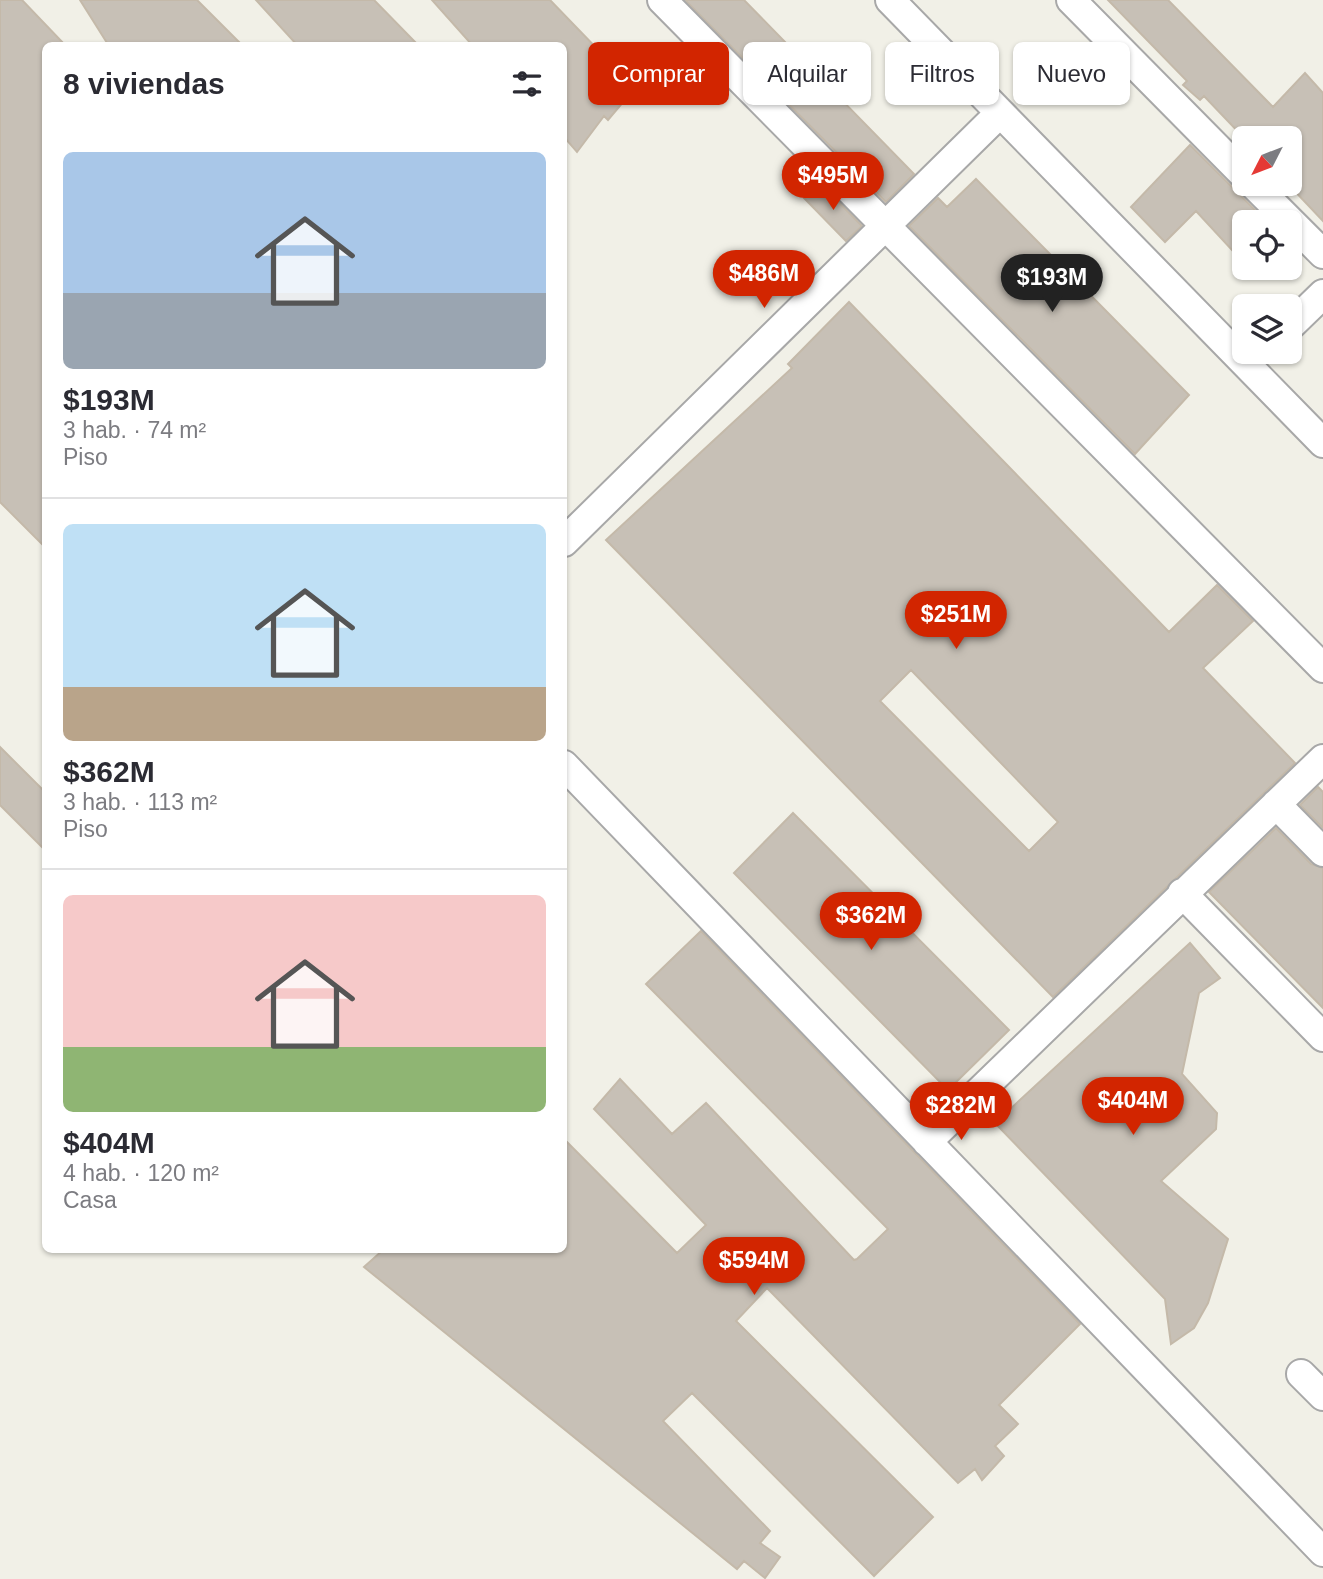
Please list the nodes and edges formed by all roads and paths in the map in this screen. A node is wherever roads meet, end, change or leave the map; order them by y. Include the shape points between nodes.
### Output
1 (662, 0) edge
2 (890, 0) edge
3 (1071, 0) edge
4 (1000, 113) junction
5 (1232, 163) edge
6 (1265, 196) edge
7 (885, 225) junction
8 (1323, 254) edge
9 (1323, 293) edge
10 (1302, 314) edge
11 (1232, 337) edge
12 (1259, 364) edge
13 (1323, 443) edge
14 (567, 539) edge
15 (1323, 668) edge
16 (1323, 759) edge
17 (567, 768) edge
18 (1276, 804) junction
19 (1323, 852) edge
20 (1182, 893) junction
21 (1323, 1037) edge
22 (927, 1142) junction
23 (1301, 1374) dead end
24 (1323, 1396) edge
25 (1323, 1552) edge

1 - 7 street
2 - 4 street
3 - 5 street
4 - 7 street
4 - 11 street
6 - 8 street
7 - 14 street
7 - 15 street
9 - 10 street
12 - 13 street
16 - 18 street
17 - 22 street
18 - 19 street
18 - 20 street
20 - 21 street
20 - 22 street
22 - 25 street
23 - 24 street

